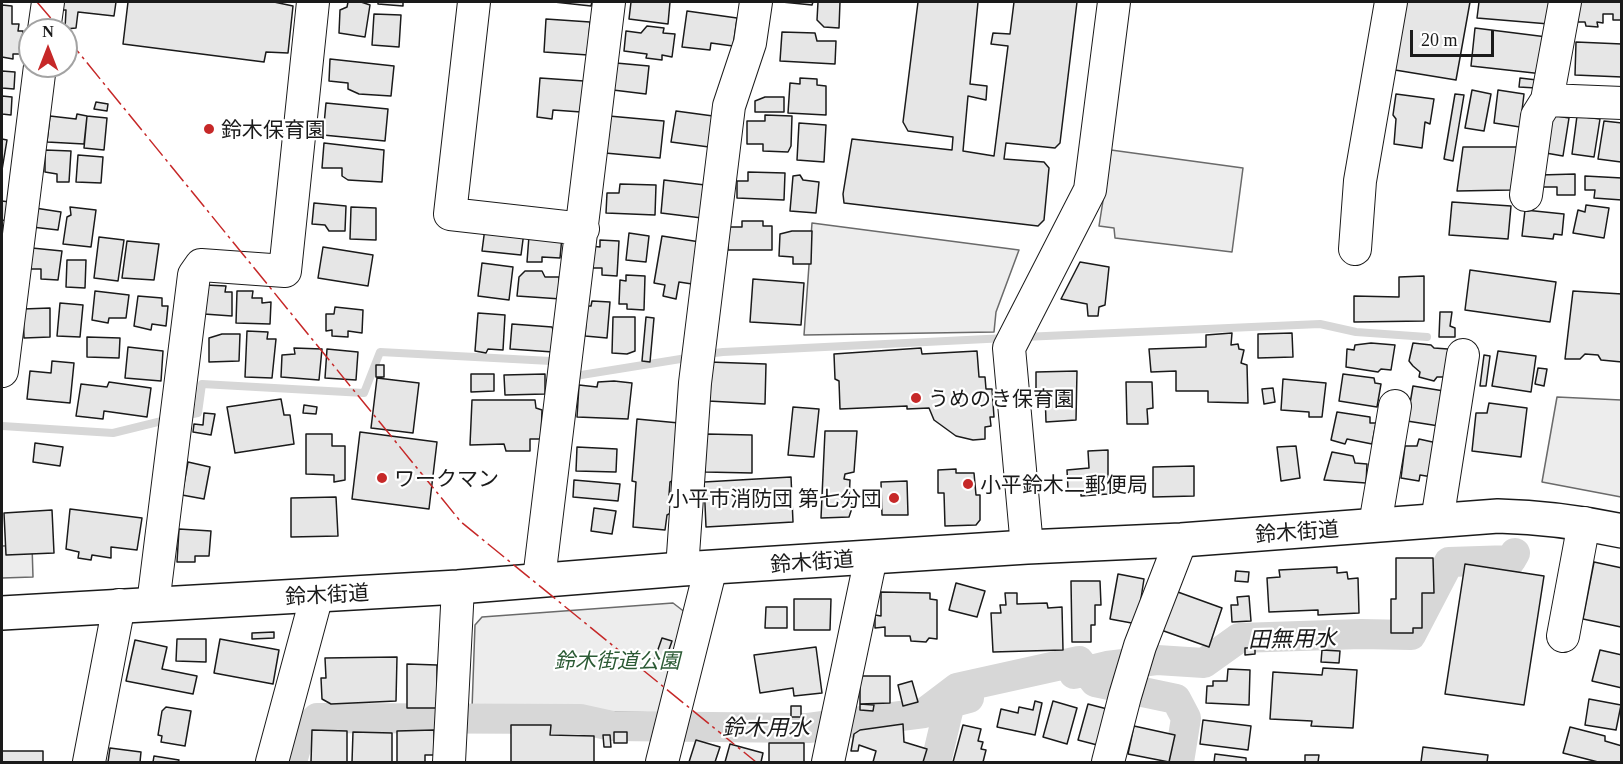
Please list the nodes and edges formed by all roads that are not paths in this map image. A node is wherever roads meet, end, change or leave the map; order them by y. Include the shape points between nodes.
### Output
1 (48, 2) edge
2 (313, 2) edge
3 (474, 2) edge
4 (609, 2) edge
5 (756, 2) edge
6 (1114, 2) edge
7 (1391, 2) edge
8 (1564, 2) edge
9 (46, 18) edge
10 (38, 78) edge
11 (1547, 100) junction
12 (1622, 103) edge
13 (1526, 195) dead end
14 (583, 230) junction
15 (1355, 249) dead end
16 (1463, 355) dead end
17 (2, 370) edge
18 (1395, 406) dead end
19 (1437, 521) junction
20 (1584, 523) junction
21 (1375, 525) junction
22 (1622, 531) edge
23 (1181, 540) junction
24 (1027, 547) junction
25 (871, 557) junction
26 (697, 568) junction
27 (539, 579) junction
28 (458, 587) junction
29 (317, 595) junction
30 (153, 604) junction
31 (119, 605) junction
32 (2, 613) edge
33 (1563, 636) dead end
34 (834, 736) edge
35 (668, 739) edge
36 (450, 750) edge
37 (88, 762) edge
38 (272, 762) edge
39 (1108, 762) edge

1 - 9 street
2 - 30 street via 285,271 201,265 194,275
3 - 14 street via 450,214
4 - 14 street
5 - 26 street via 750,43 729,106 695,383
6 - 24 street via 1089,190 1010,348
7 - 15 street via 1360,181
8 - 11 street
10 - 17 street
11 - 12 street
11 - 13 street via 1537,116
14 - 27 street
16 - 19 street
18 - 21 street
19 - 20 main road, 鈴木街道 via 1498,516
19 - 21 main road, 鈴木街道
20 - 22 main road, 鈴木街道
20 - 33 street
21 - 23 main road, 鈴木街道
23 - 24 main road, 鈴木街道
23 - 39 street via 1140,646
24 - 25 main road, 鈴木街道
25 - 26 main road, 鈴木街道
25 - 34 street
26 - 27 main road, 鈴木街道
26 - 35 street
27 - 28 main road, 鈴木街道
28 - 29 main road, 鈴木街道
28 - 36 street
29 - 30 main road, 鈴木街道
29 - 38 street
30 - 31 main road, 鈴木街道
31 - 32 main road, 鈴木街道
31 - 37 street

